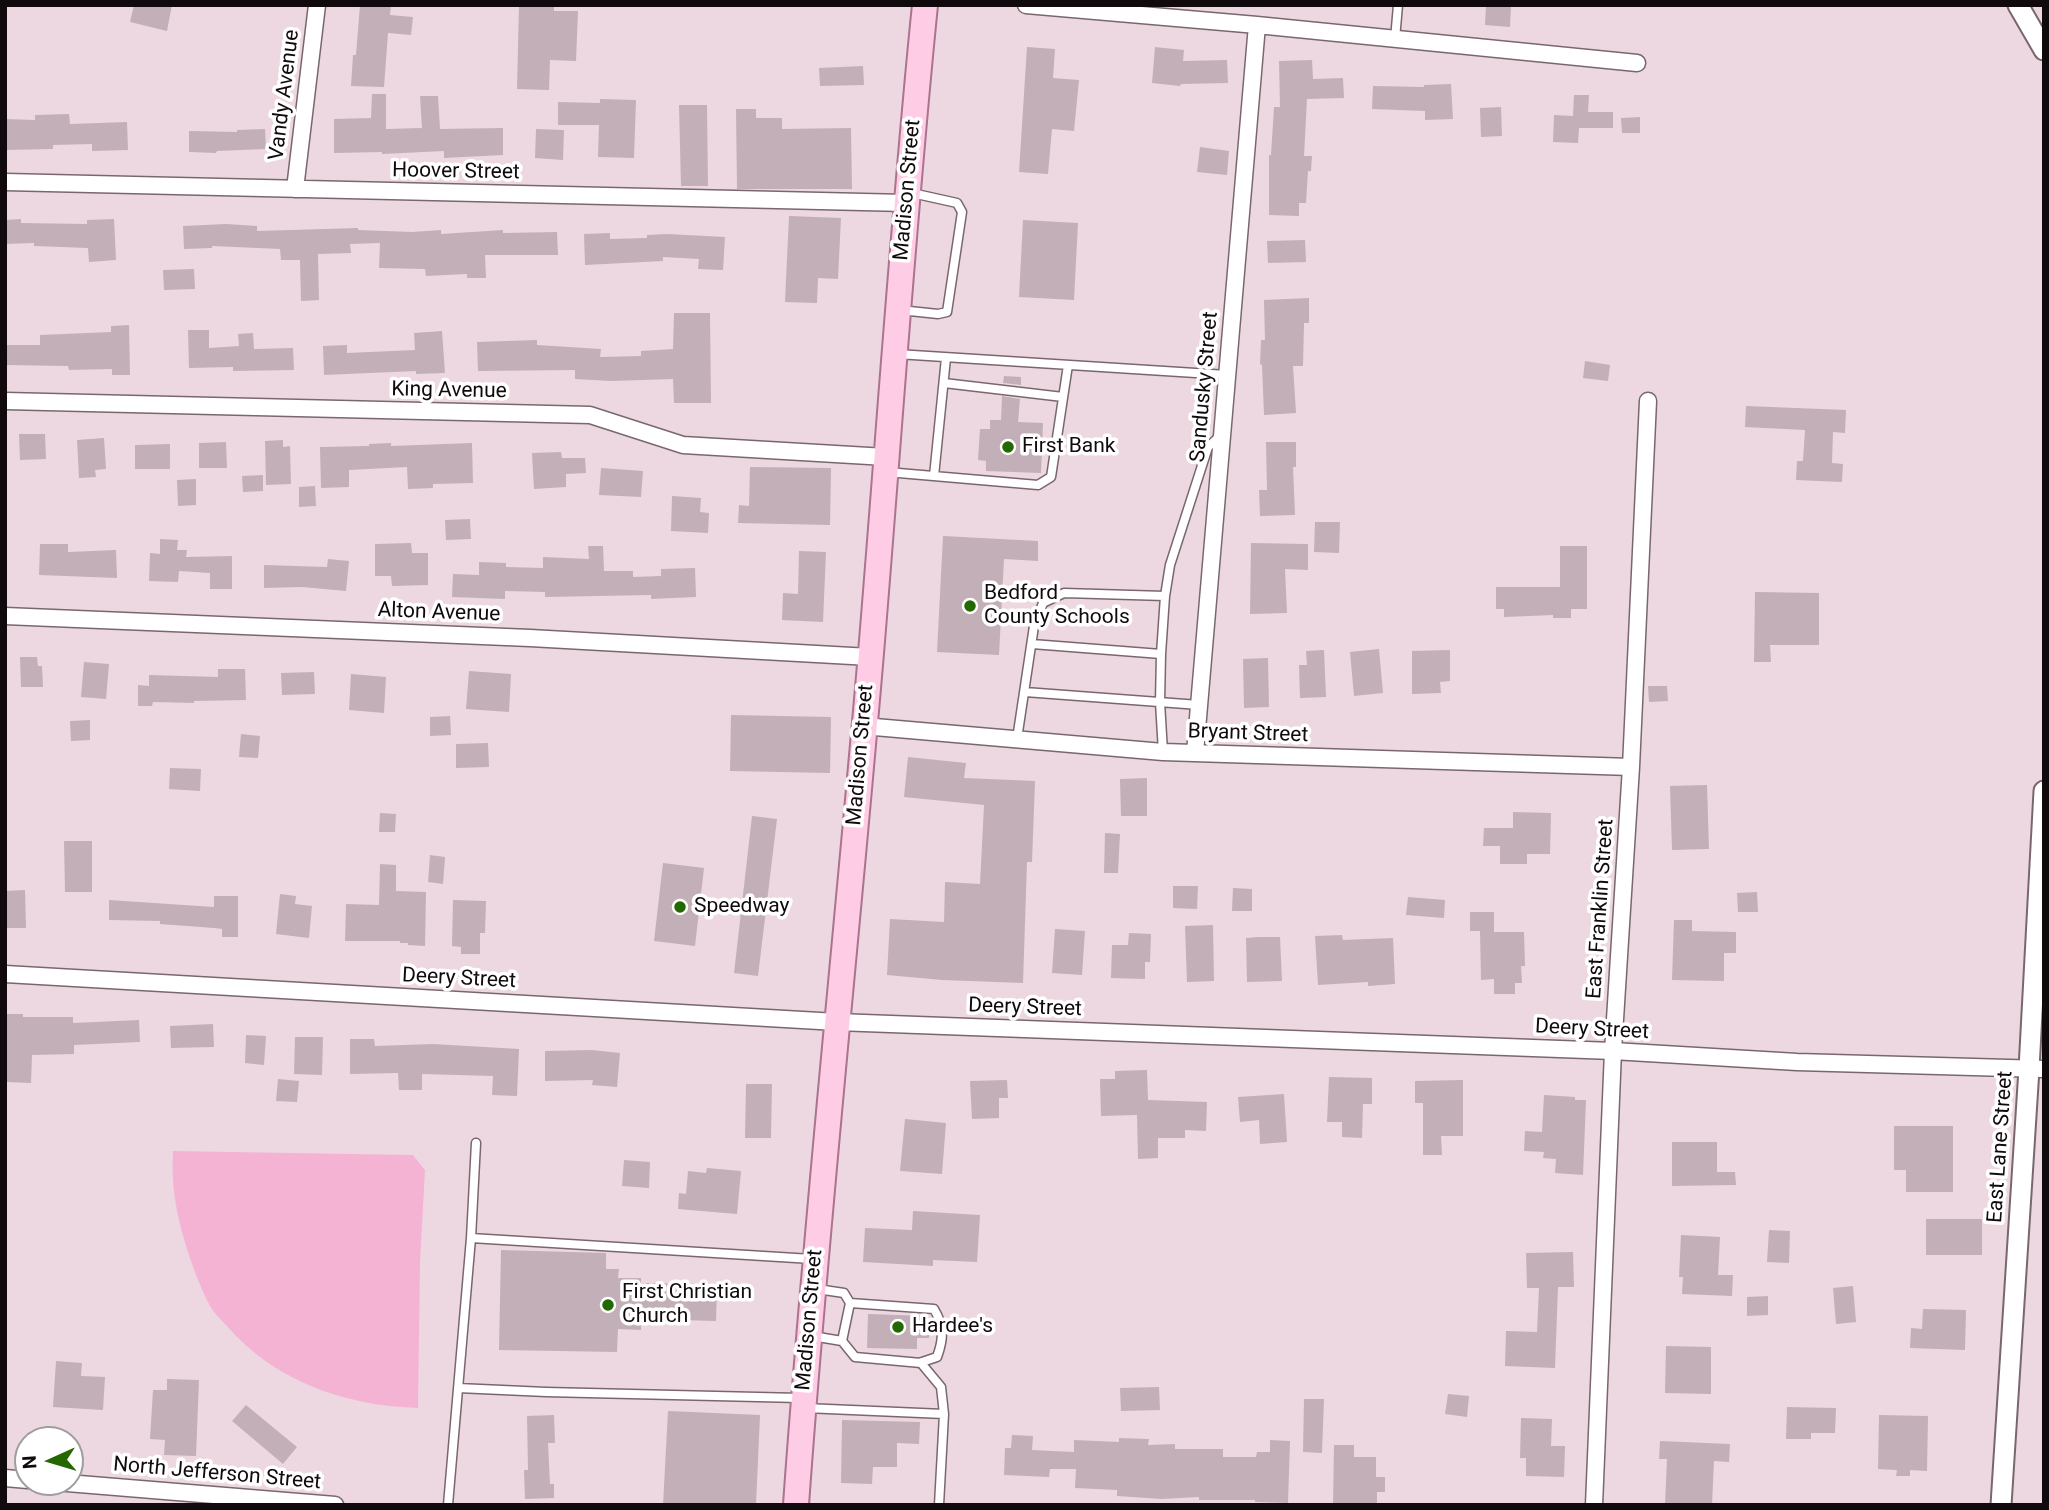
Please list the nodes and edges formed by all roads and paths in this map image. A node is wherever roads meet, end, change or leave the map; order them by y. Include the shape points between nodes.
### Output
1 (317, 5) edge
2 (925, 5) edge
3 (1026, 5) edge
4 (1398, 5) edge
5 (2018, 5) edge
6 (1184, 12) edge
7 (1257, 25) junction
8 (1395, 39) junction
9 (2044, 50) edge
10 (1637, 63) dead end
11 (5, 182) edge
12 (295, 189) junction
13 (906, 197) junction
14 (897, 310) junction
15 (894, 353) junction
16 (946, 358) junction
17 (1068, 365) junction
18 (1227, 375) junction
19 (944, 383) junction
20 (1063, 397) junction
21 (5, 401) edge
22 (1648, 401) dead end
23 (1222, 433) junction
24 (885, 464) junction
25 (934, 476) junction
26 (1165, 596) junction
27 (5, 616) edge
28 (1032, 644) junction
29 (1161, 654) junction
30 (870, 657) junction
31 (1024, 692) junction
32 (1160, 702) junction
33 (1199, 705) junction
34 (863, 726) junction
35 (1017, 739) junction
36 (1163, 752) junction
37 (1195, 753) junction
38 (1632, 767) junction
39 (2044, 791) edge
40 (5, 974) edge
41 (837, 1022) junction
42 (1613, 1051) junction
43 (2037, 1069) edge
44 (477, 1143) dead end
45 (471, 1238) junction
46 (815, 1259) junction
47 (812, 1288) junction
48 (850, 1303) junction
49 (808, 1336) junction
50 (842, 1341) junction
51 (919, 1363) junction
52 (458, 1388) junction
53 (803, 1403) junction
54 (944, 1414) junction
55 (84, 1484) edge
56 (324, 1504) edge
57 (335, 1505) edge
58 (448, 1505) edge
59 (796, 1505) edge
60 (939, 1505) edge
61 (1594, 1505) edge
62 (2001, 1505) edge

1 - 12 street, Vandy Avenue
2 - 13 main road, Madison Street
3 - 6 street
4 - 8 lane
5 - 9 street
6 - 7 street
7 - 8 street
7 - 18 street, Sandusky Street
8 - 10 street
11 - 12 street, Hoover Street
12 - 13 street, Hoover Street
13 - 14 main road, Madison Street
13 - 14 lane via 957,203 962,212 947,312
14 - 15 main road, Madison Street
15 - 16 lane
15 - 24 main road, Madison Street
16 - 17 lane
16 - 19 lane
17 - 18 lane
17 - 20 lane
18 - 23 street, Sandusky Street
19 - 20 lane
19 - 25 lane
20 - 25 lane via 1051,477 1038,485
21 - 24 street, King Avenue via 590,415 684,445
22 - 38 street, East Franklin Street
23 - 26 lane via 1208,447 1170,565
23 - 33 street, Sandusky Street
24 - 25 lane
24 - 30 main road, Madison Street
26 - 28 lane via 1064,593 1042,603
26 - 29 lane
27 - 30 street, Alton Avenue
28 - 29 lane
28 - 31 lane
29 - 32 lane
30 - 34 main road, Madison Street
31 - 32 lane
31 - 35 lane
32 - 33 lane
32 - 36 lane
33 - 37 street, Sandusky Street
34 - 35 street, Bryant Street
34 - 41 main road, Madison Street
35 - 36 street, Bryant Street
36 - 37 street, Bryant Street
37 - 38 street, Bryant Street
38 - 42 street, East Franklin Street
39 - 43 street, East Lane Street
40 - 41 street, Deery Street
41 - 42 street, Deery Street
41 - 46 main road, Madison Street
42 - 43 street, Deery Street
42 - 61 street, East Franklin Street
43 - 62 street, East Lane Street
44 - 45 lane
45 - 46 lane
45 - 52 lane
46 - 47 main road, Madison Street
47 - 48 lane via 844,1293
47 - 49 main road, Madison Street
48 - 50 lane
48 - 51 lane via 934,1309 942,1322 943,1340 937,1357
49 - 50 lane
49 - 53 main road, Madison Street
50 - 51 lane via 855,1357
51 - 54 lane via 941,1387
52 - 53 lane
52 - 58 lane
53 - 54 lane
53 - 59 main road, Madison Street
54 - 60 lane
55 - 56 street, North Jefferson Street
56 - 57 street, North Jefferson Street

